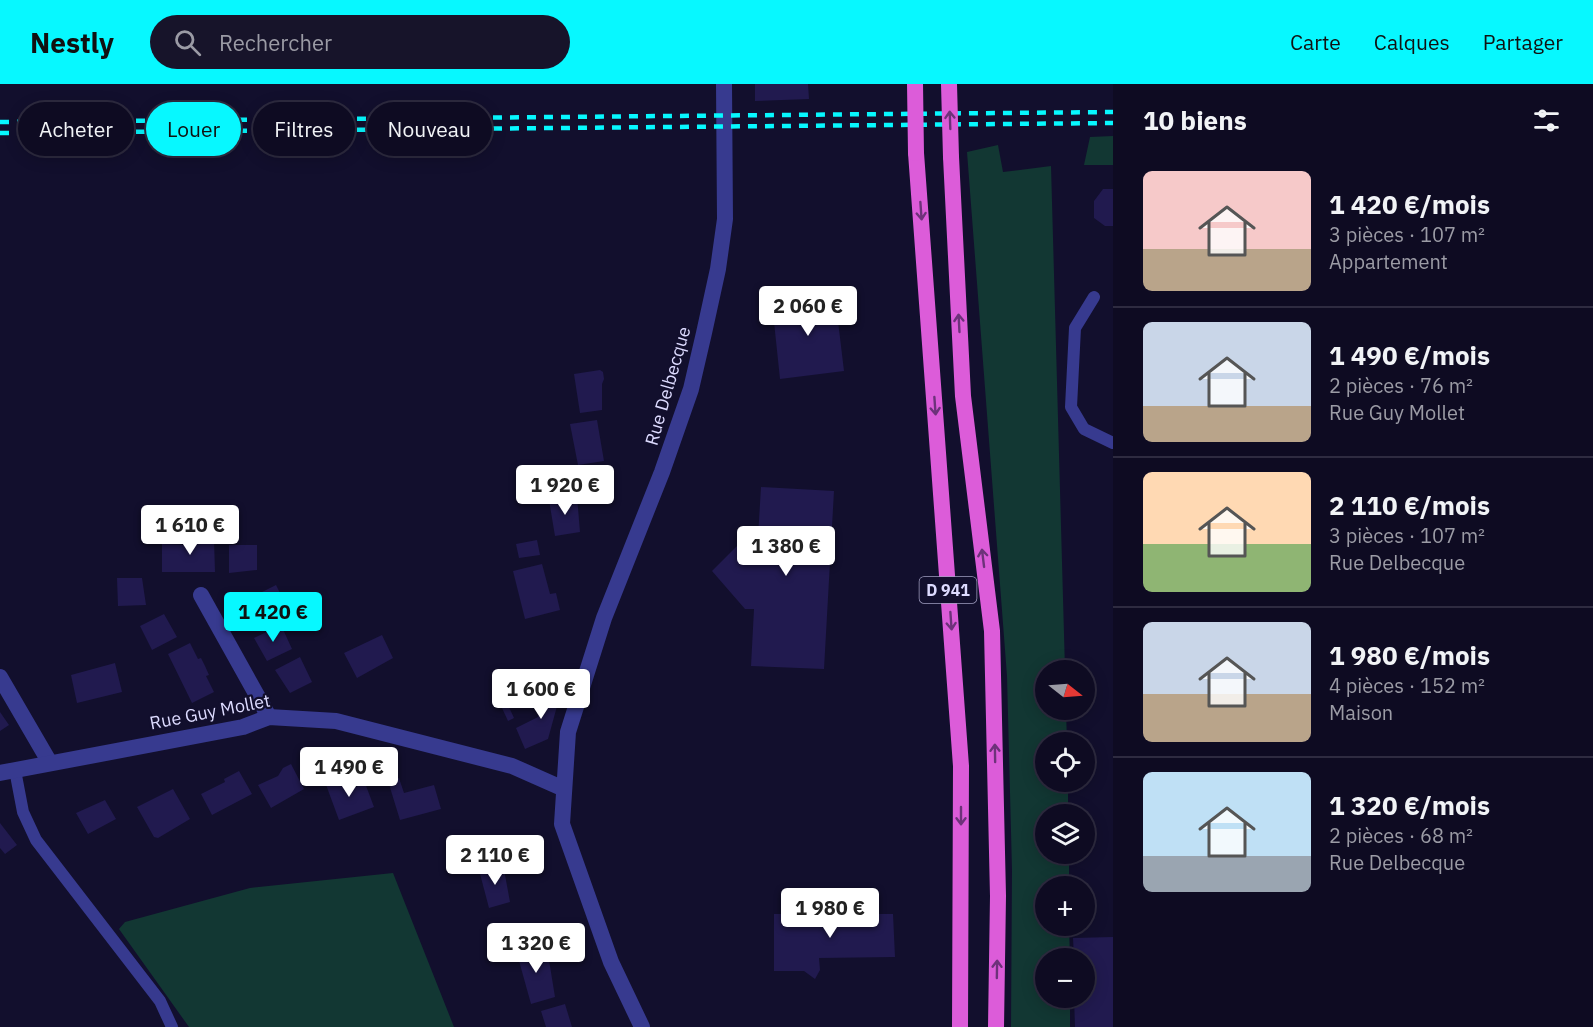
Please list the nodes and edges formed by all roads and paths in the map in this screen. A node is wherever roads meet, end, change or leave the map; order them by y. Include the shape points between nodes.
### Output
1 (724, 84) edge
2 (915, 84) edge
3 (949, 84) edge
4 (1094, 297) dead end
5 (1113, 443) edge
6 (201, 596) dead end
7 (0, 677) edge
8 (269, 717) junction
9 (50, 763) junction
10 (8, 772) edge
11 (564, 789) junction
12 (172, 1027) edge
13 (642, 1027) edge
14 (960, 1027) edge
15 (996, 1027) edge

1 - 11 street, Rue Delbecque via 725,219 704,333 691,389 666,461 579,691 568,732
2 -> 14 highway, D 941, bridge via 916,153 961,766
15 -> 3 highway, D 941, bridge via 998,896 992,631 963,396
4 - 5 lane via 1076,328 1071,407 1084,429
6 - 8 street
7 - 9 street
8 - 9 street, Rue Guy Mollet via 243,727
8 - 11 street, Rue Guy Mollet via 336,721 512,766
9 - 10 street, Rue Guy Mollet
10 - 12 lane via 36,840 160,1001
11 - 13 street, Rue Delbecque via 562,825 610,962

